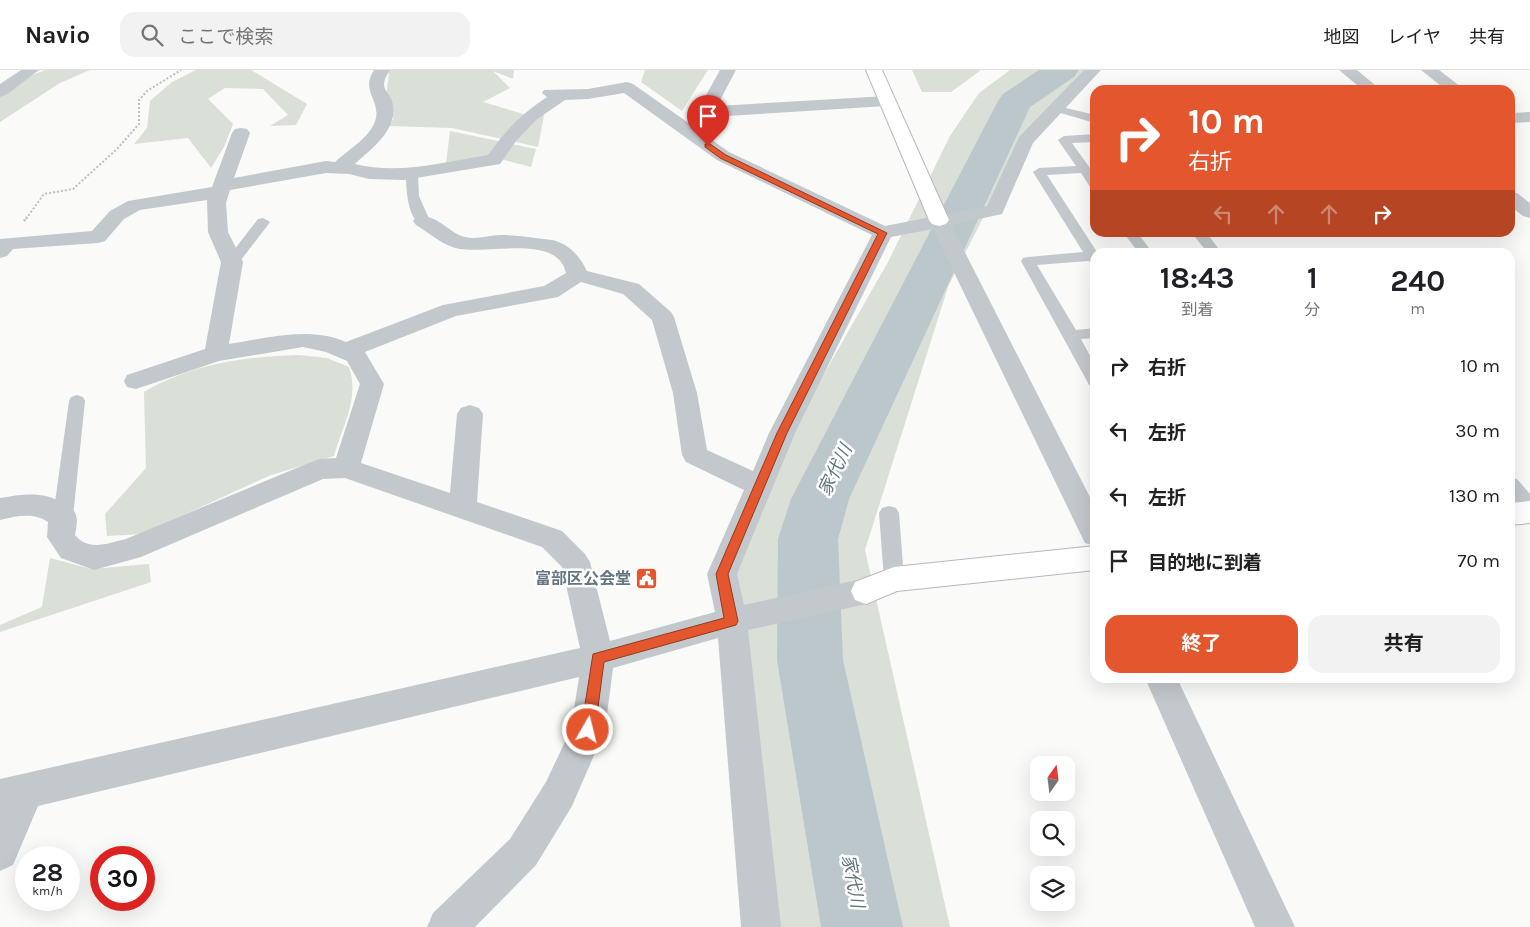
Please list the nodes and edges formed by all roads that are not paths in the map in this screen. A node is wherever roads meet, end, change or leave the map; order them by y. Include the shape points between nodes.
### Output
1 (31, 70) edge
2 (382, 70) edge
3 (630, 70) edge
4 (728, 70) edge
5 (874, 70) edge
6 (1093, 70) edge
7 (1347, 70) edge
8 (1429, 70) edge
9 (1366, 85) edge
10 (1450, 85) edge
11 (627, 87) junction
12 (0, 92) edge
13 (887, 101) junction
14 (1054, 108) junction
15 (706, 112) junction
16 (1090, 117) edge
17 (1530, 117) edge
18 (1515, 118) edge
19 (241, 133) dead end
20 (693, 135) junction
21 (1090, 138) edge
22 (339, 168) junction
23 (1084, 169) junction
24 (412, 173) junction
25 (1090, 177) edge
26 (221, 189) junction
27 (1515, 200) edge
28 (1529, 210) edge
29 (939, 220) junction
30 (424, 221) joint
31 (263, 222) dead end
32 (883, 233) junction
33 (1134, 237) edge
34 (1202, 237) edge
35 (3, 247) edge
36 (1142, 248) edge
37 (1211, 248) edge
38 (1090, 252) edge
39 (1090, 258) edge
40 (232, 262) junction
41 (578, 275) junction
42 (1090, 333) edge
43 (1071, 335) junction
44 (346, 351) junction
45 (216, 354) junction
46 (1090, 371) edge
47 (136, 381) dead end
48 (77, 402) dead end
49 (470, 414) dead end
50 (346, 468) junction
51 (760, 486) junction
52 (1515, 490) edge
53 (1530, 506) edge
54 (463, 508) junction
55 (0, 510) edge
56 (1530, 512) edge
57 (890, 513) dead end
58 (1515, 514) edge
59 (62, 517) junction
60 (1090, 525) edge
61 (1090, 559) edge
62 (894, 579) junction
63 (732, 621) junction
64 (598, 658) junction
65 (1163, 683) edge
66 (13, 794) edge
67 (0, 852) edge
68 (447, 927) edge
69 (761, 927) edge
70 (1275, 927) edge

1 - 12 street
2 - 22 street via 375,84 376,92 385,104 383,124 373,138
3 - 11 street
4 - 15 street
5 - 13 street
6 - 14 street
7 - 9 street
8 - 10 street
11 - 20 street
11 - 24 street via 555,94 510,137 494,160
13 - 15 street
13 - 29 street
14 - 16 lane
14 - 29 street via 1025,141 995,210
15 - 20 street
17 - 18 street
19 - 26 street
20 - 32 street via 723,156
21 - 23 lane via 1064,140
22 - 24 street via 368,173
22 - 26 street via 326,167
23 - 25 lane
23 - 38 lane via 1039,172
24 - 30 lane via 412,196
26 - 35 street via 135,205 118,215 98,237
26 - 40 street via 216,203 218,232
27 - 28 street
29 - 32 street
29 - 60 street
30 - 41 street via 460,244 500,241 552,246 570,258
31 - 40 lane
32 - 51 street via 782,433
33 - 36 lane
34 - 37 lane
39 - 43 lane via 1028,261
40 - 45 street
41 - 44 street via 550,292 451,310
41 - 51 street via 632,289 664,317 685,393 695,455
42 - 43 lane
43 - 46 lane
44 - 45 street via 332,344 302,340
44 - 50 street via 356,356 372,384
45 - 47 street
48 - 59 lane
49 - 54 street
50 - 54 street
50 - 59 street via 320,469 131,549 94,558 71,550 61,537
51 - 63 street via 722,574
52 - 53 lane
54 - 64 street via 552,539 574,562
55 - 59 street via 44,505
56 - 58 street
57 - 62 lane
61 - 62 street
62 - 63 street via 866,591
63 - 64 street
63 - 69 street
64 - 66 street
64 - 68 street via 588,730 559,794 523,852
65 - 70 street
66 - 67 street

